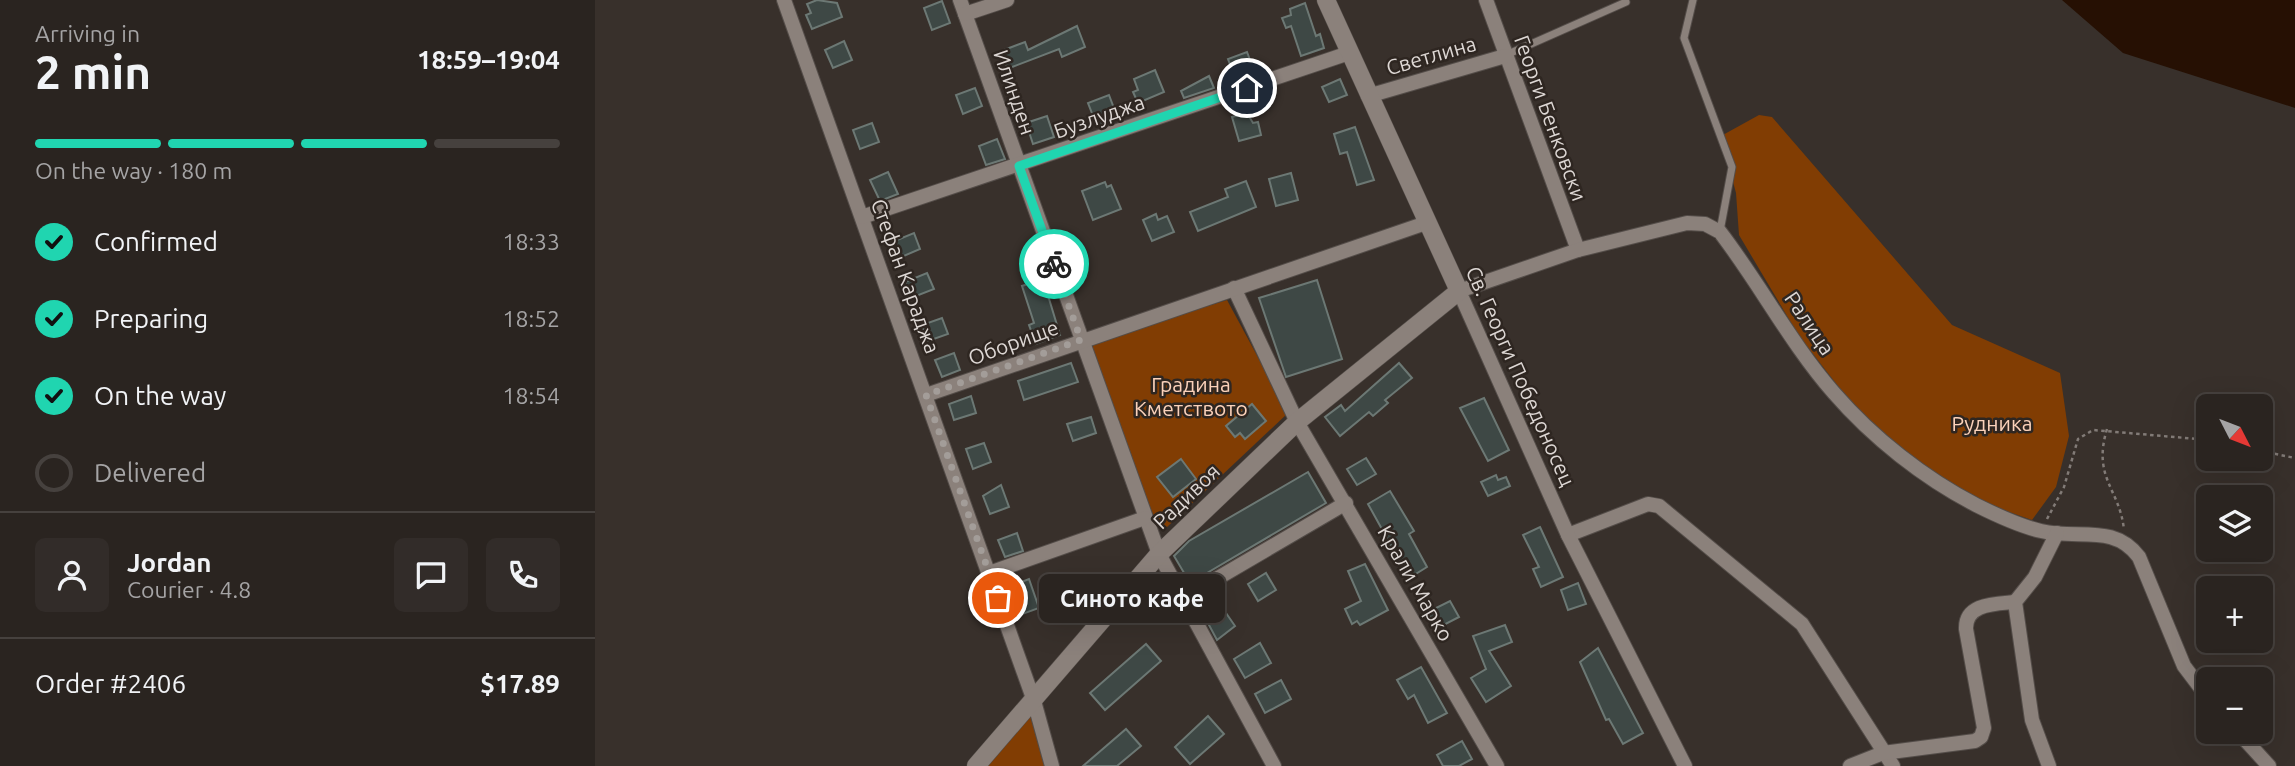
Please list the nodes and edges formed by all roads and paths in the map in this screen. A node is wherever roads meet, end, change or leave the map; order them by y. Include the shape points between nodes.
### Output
1 (784, 0) edge
2 (1007, 0) edge
3 (1326, 0) edge
4 (1486, 0) edge
5 (1693, 0) edge
6 (1626, 2) dead end
7 (962, 7) edge
8 (1349, 53) junction
9 (1505, 56) junction
10 (1368, 96) junction
11 (1019, 166) junction
12 (863, 217) junction
13 (1426, 223) junction
14 (1720, 232) junction
15 (1578, 250) junction
16 (1234, 288) junction
17 (1459, 291) junction
18 (1081, 340) junction
19 (926, 395) junction
20 (1297, 422) junction
21 (2107, 429) junction
22 (2196, 439) edge
23 (2273, 453) edge
24 (2295, 458) edge
25 (1346, 503) junction
26 (1145, 518) junction
27 (2041, 531) junction
28 (2057, 533) junction
29 (1568, 535) junction
30 (2121, 539) junction
31 (1159, 554) junction
32 (989, 573) junction
33 (1182, 598) junction
34 (2015, 602) junction
35 (2196, 682) edge
36 (1034, 701) junction
37 (2249, 744) edge
38 (1883, 753) junction
39 (976, 766) edge
40 (1052, 766) edge
41 (1275, 766) edge
42 (1497, 766) edge
43 (1685, 766) edge
44 (1850, 766) edge
45 (1892, 766) edge
46 (2049, 766) edge
47 (2269, 766) edge

1 - 12 street, Стефан Караджа
2 - 7 street
3 - 8 street, Св. Георги Победоносец
4 - 9 street, Георги Бенковски
5 - 14 lane via 1684,38 1732,167
6 - 9 lane
7 - 11 street, Илинден
8 - 10 street, Св. Георги Победоносец
8 - 11 street, Бузлуджа
9 - 10 street, Светлина
9 - 15 street, Георги Бенковски
10 - 13 street, Св. Георги Победоносец
11 - 12 street, Бузлуджа
11 - 18 street, Илинден
12 - 19 street, Стефан Караджа
13 - 16 street, Оборище
13 - 17 street, Св. Георги Победоносец
14 - 15 street via 1705,224 1687,223
14 - 27 street, Ралица via 1810,362 1862,423 1948,489 1977,506
15 - 17 street
16 - 18 street, Оборище
16 - 20 street
17 - 20 street, Радивоя
17 - 29 street, Св. Георги Победоносец
18 - 19 street, Оборище
18 - 26 street, Илинден
19 - 32 street, Стефан Караджа
20 - 25 street, Крали Марко
20 - 31 street, Радивоя
21 - 22 path
21 - 27 path via 2093,430 2078,439 2064,487
21 - 30 path via 2102,443 2104,471 2118,507
23 - 24 path
25 - 33 street
25 - 42 street, Крали Марко
26 - 31 street, Илинден
26 - 32 street
27 - 28 street, Ралица
28 - 30 street, Ралица
28 - 34 street via 2035,577
29 - 38 street via 1648,504 1659,506 1802,624
29 - 43 street, Св. Георги Победоносец
30 - 35 street via 2139,557 2184,666
31 - 33 street, Илинден
31 - 36 street, Радивоя
32 - 36 street, Стефан Караджа
33 - 41 street, Илинден
34 - 38 street via 1975,609 1967,618 1984,728 1981,737
34 - 46 street via 2032,720
36 - 39 street, Радивоя
36 - 40 street, Стефан Караджа
37 - 47 street
38 - 44 street
38 - 45 street

